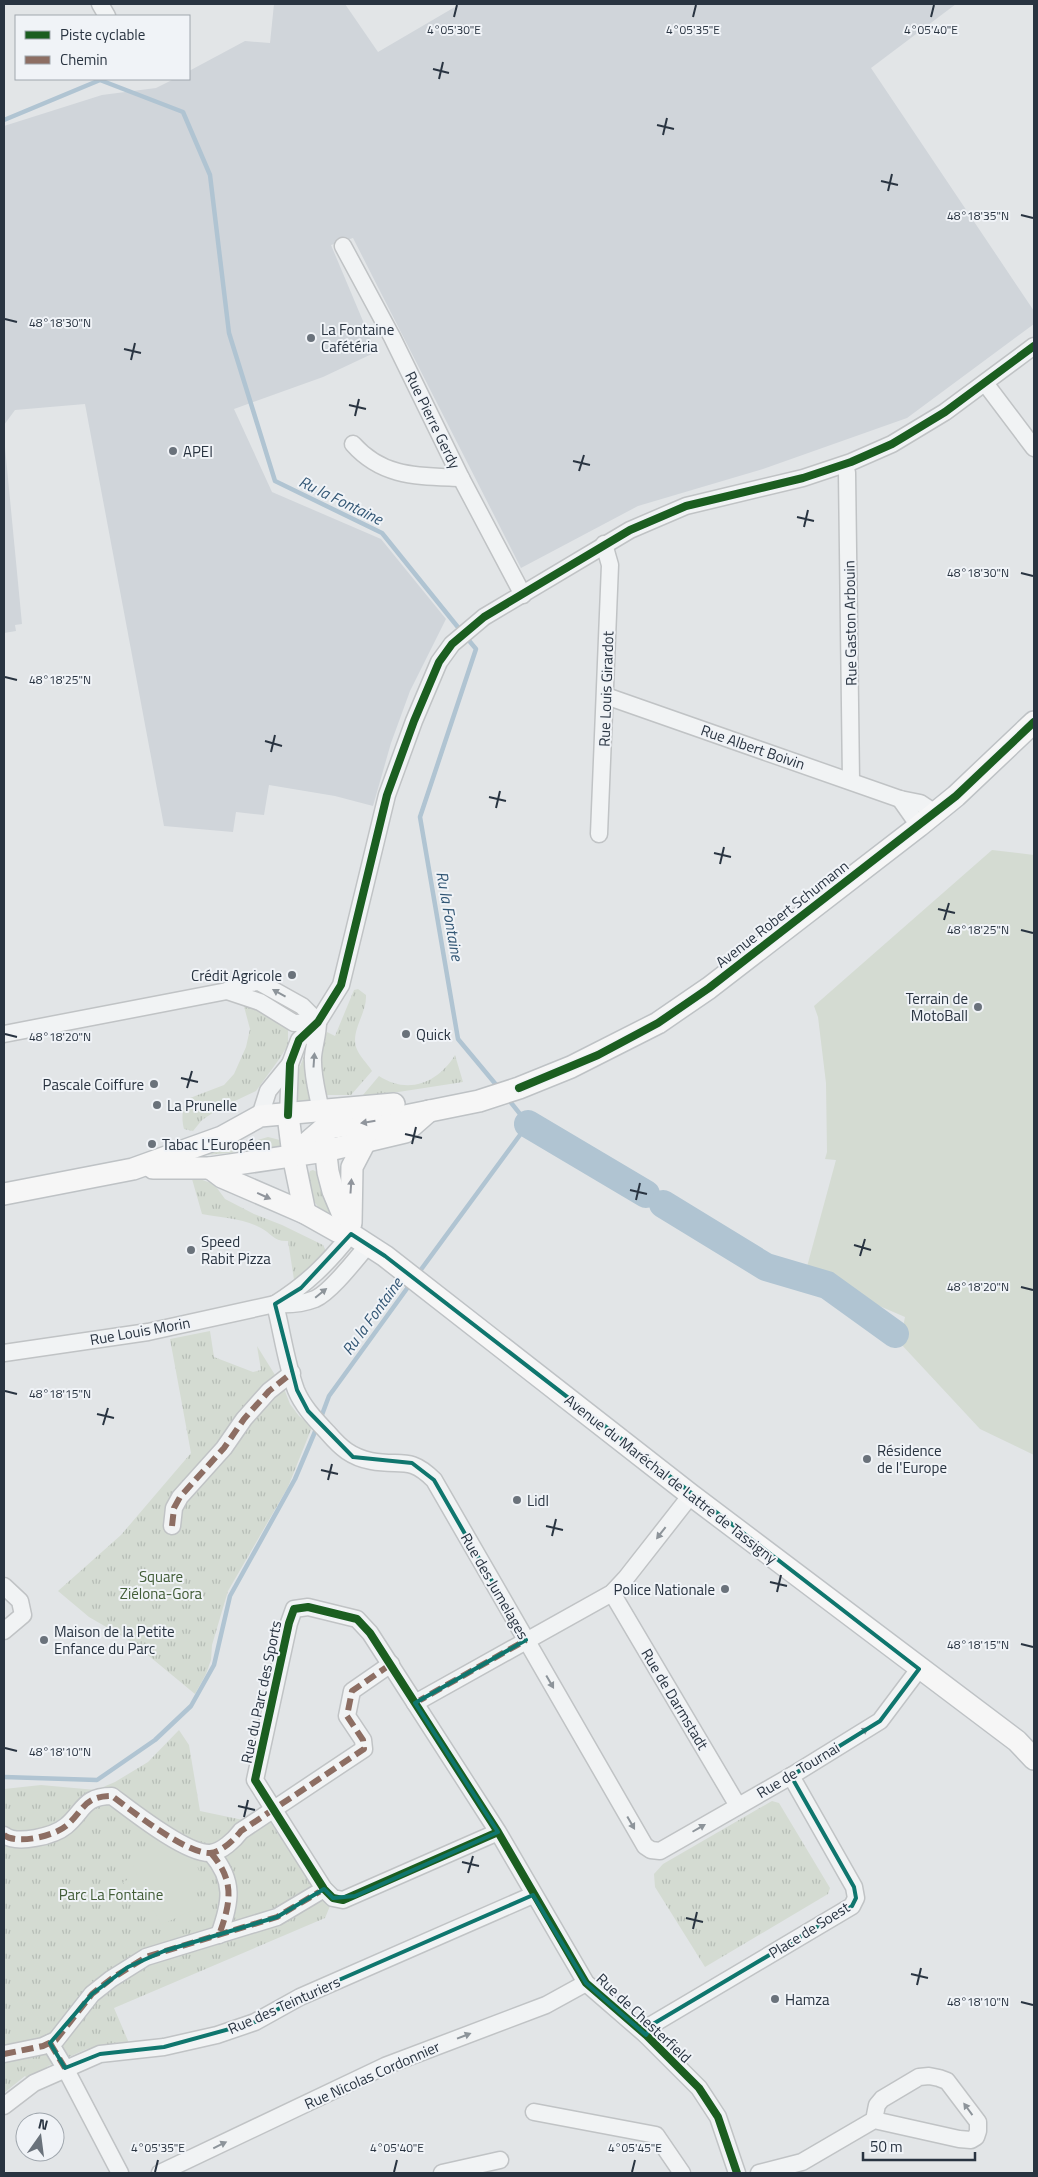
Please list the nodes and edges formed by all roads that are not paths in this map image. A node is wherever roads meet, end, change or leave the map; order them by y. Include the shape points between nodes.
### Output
1 (100, 4) edge
2 (106, 15) edge
3 (343, 246) dead end
4 (1034, 346) edge
5 (985, 383) junction
6 (354, 444) dead end
7 (1034, 448) edge
8 (845, 465) junction
9 (462, 478) junction
10 (604, 544) junction
11 (523, 595) junction
12 (606, 696) junction
13 (1034, 722) edge
14 (851, 781) junction
15 (900, 799) junction
16 (935, 813) junction
17 (919, 826) junction
18 (599, 834) dead end
19 (318, 1022) junction
20 (4, 1034) edge
21 (290, 1064) junction
22 (431, 1109) junction
23 (288, 1115) junction
24 (260, 1116) junction
25 (331, 1120) junction
26 (365, 1142) junction
27 (325, 1151) junction
28 (293, 1155) junction
29 (210, 1168) junction
30 (134, 1169) junction
31 (4, 1194) edge
32 (305, 1213) junction
33 (360, 1239) junction
34 (275, 1304) junction
35 (4, 1353) edge
36 (292, 1373) junction
37 (691, 1495) junction
38 (172, 1526) dead end
39 (4, 1586) edge
40 (612, 1593) junction
41 (4, 1632) edge
42 (526, 1640) junction
43 (390, 1664) junction
44 (919, 1669) junction
45 (415, 1703) junction
46 (1026, 1745) edge
47 (1034, 1759) edge
48 (791, 1776) junction
49 (738, 1806) junction
50 (274, 1808) junction
51 (498, 1832) junction
52 (4, 1836) edge
53 (660, 1851) joint
54 (211, 1853) junction
55 (324, 1890) junction
56 (533, 1895) junction
57 (219, 1935) junction
58 (586, 1983) junction
59 (646, 2035) junction
60 (50, 2043) junction
61 (4, 2054) edge
62 (65, 2068) junction
63 (4, 2106) edge
64 (534, 2112) dead end
65 (874, 2120) junction
66 (500, 2160) dead end
67 (120, 2173) edge
68 (160, 2173) edge
69 (442, 2173) edge
70 (682, 2173) edge
71 (737, 2173) edge
72 (759, 2173) edge

1 - 2 street
3 - 9 street, Rue Pierre Gerdy
4 - 5 street
5 - 7 street
5 - 8 street via 892,444
6 - 9 street via 364,456 383,468 417,476
8 - 10 street via 686,506
8 - 14 street, Rue Gaston Arbouin
9 - 11 street, Rue Pierre Gerdy
10 - 11 street
10 - 12 street, Rue Louis Girardot via 610,565
11 - 19 street via 472,626 452,644 439,662 392,780 341,985
12 - 14 street, Rue Albert Boivin
12 - 18 street, Rue Louis Girardot
13 - 16 main road, Avenue Robert Schumann
14 - 15 street, Rue Albert Boivin
15 - 16 street, Rue Albert Boivin via 920,803
15 - 17 street
16 - 17 main road, Avenue Robert Schumann
17 - 22 main road, Avenue Robert Schumann via 709,988 658,1023 598,1055 519,1088 479,1101
19 - 20 street via 294,1023 260,1002 227,991
19 - 21 street via 299,1040
25 -> 19 street via 314,1077 313,1056
21 - 23 street
21 - 24 street via 268,1091
22 -> 25 main road, Avenue Robert Schumann via 400,1117
22 - 26 main road via 405,1132
23 - 24 main road, Avenue Robert Schumann
23 - 25 main road, Avenue Robert Schumann
23 - 28 main road
24 - 30 main road via 222,1137
25 - 27 main road
25 - 28 main road
26 - 27 main road
33 -> 26 main road via 350,1194 352,1167
27 - 28 main road
27 - 33 main road via 333,1191
28 - 29 main road
28 - 32 main road
29 - 30 main road
29 -> 32 main road, Avenue du Maréchal de Lattre de Tassigny via 222,1177
30 - 31 main road
32 - 33 main road, Avenue du Maréchal de Lattre de Tassigny via 337,1231
33 - 34 street, Rue Louis Morin via 335,1253 301,1288
33 - 37 main road, Avenue du Maréchal de Lattre de Tassigny
34 - 35 street, Rue Louis Morin via 148,1332
34 - 36 street, Rue des Jumelages
36 - 38 street via 269,1391 244,1418 224,1448 180,1497 174,1508
36 - 42 street, Rue des Jumelages via 297,1390 314,1418 337,1444 353,1456 373,1462 412,1463 434,1480
37 -> 40 street
37 - 44 main road, Avenue du Maréchal de Lattre de Tassigny
39 - 41 street via 20,1601 23,1615
40 - 42 street
40 - 49 street, Rue de Darmstadt
42 - 45 street
42 -> 53 street, Rue des Jumelages via 645,1846
43 - 45 street, Rue du Parc des Sports
43 - 50 street via 352,1691 347,1716 363,1740 364,1749
43 - 50 street, Rue du Parc des Sports via 358,1619 308,1607 294,1609 255,1780
44 - 46 main road, Avenue du Maréchal de Lattre de Tassigny
48 -> 44 street, Rue de Tournai via 880,1721
45 - 51 street, Rue du Parc des Sports
46 - 47 main road, Avenue du Maréchal de Lattre de Tassigny
48 - 49 street, Rue de Tournai
48 - 59 street, Place de Soest via 854,1887 856,1898 852,1906 652,2024
53 -> 49 street, Rue de Tournai
50 - 54 street via 242,1830 235,1840
50 - 55 street, Rue du Parc des Sports
51 - 55 street via 343,1900 333,1898
51 - 56 street, Rue de Chesterfield
52 - 54 street via 19,1841 48,1834 64,1828 92,1799 112,1796 171,1837
54 - 57 street via 221,1864 228,1883 227,1910
55 - 57 street via 277,1917
56 - 58 street, Rue de Chesterfield
56 - 62 street, Rue des Teinturiers via 300,1997 256,2022 164,2047 100,2054
57 - 60 street via 164,1951 128,1967 92,1994 56,2040
58 - 59 street, Rue de Chesterfield
68 -> 58 street, Rue Nicolas Cordonnier via 385,2066 546,2005
59 - 71 street, Rue de Chesterfield via 699,2088 718,2117
60 - 61 street
60 - 62 street
62 - 63 street, Rue des Teinturiers via 34,2083
62 - 67 street
64 - 70 street via 656,2135
65 -> 65 street via 959,2139 971,2140 978,2131 978,2122 948,2081 928,2076 918,2077 882,2099 877,2105
65 - 72 street via 802,2162
66 - 69 street

